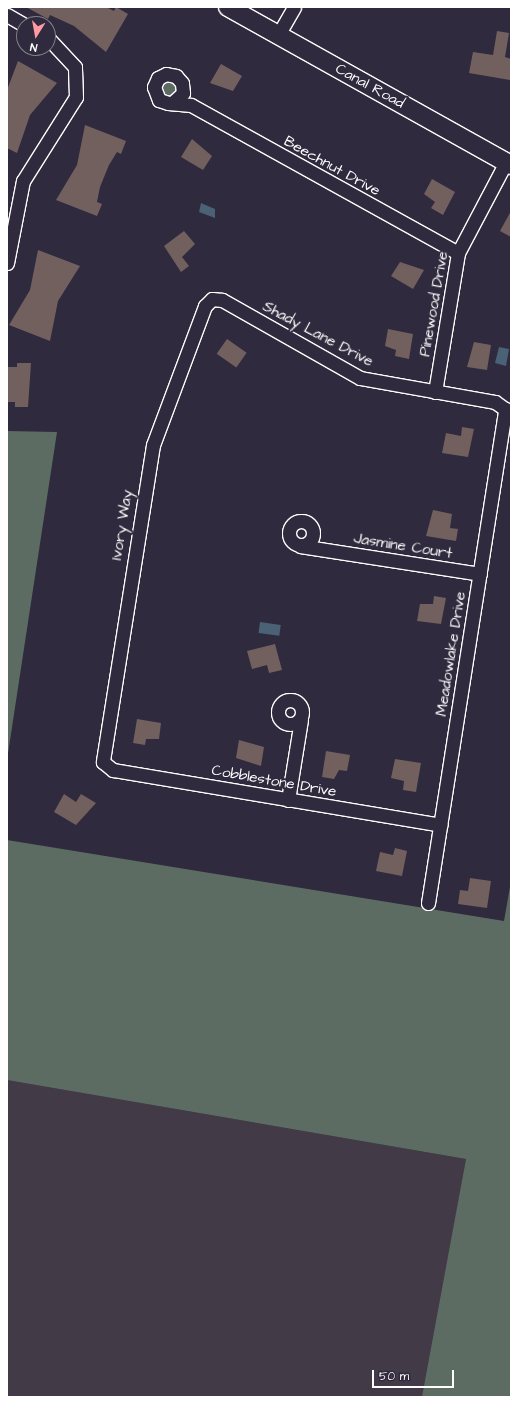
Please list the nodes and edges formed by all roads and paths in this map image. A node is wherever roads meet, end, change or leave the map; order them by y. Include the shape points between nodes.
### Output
1 (228, 7) edge
2 (294, 7) edge
3 (7, 15) edge
4 (16, 20) edge
5 (278, 35) junction
6 (56, 46) edge
7 (183, 88) junction
8 (172, 103) junction
9 (191, 105) junction
10 (508, 163) edge
11 (458, 253) junction
12 (7, 263) edge
13 (212, 299) joint
14 (435, 392) junction
15 (505, 409) joint
16 (313, 533) junction
17 (300, 546) junction
18 (321, 547) junction
19 (480, 574) junction
20 (301, 720) junction
21 (286, 724) junction
22 (297, 735) junction
23 (105, 766) joint
24 (288, 800) junction
25 (440, 825) junction
26 (428, 903) dead end

1 - 5 street, Canal Road
2 - 5 street
3 - 4 street
5 - 10 street, Canal Road
6 - 12 street via 77,71 74,104 23,181
7 - 8 street via 181,97
7 - 8 street, Beechnut Drive via 176,76 166,74 158,78 154,87 156,96 163,102
7 - 9 street, Beechnut Drive
8 - 9 street, Beechnut Drive
9 - 11 street, Beechnut Drive
10 - 11 street, Pinewood Drive
11 - 14 street, Pinewood Drive
13 - 14 street, Shady Lane Drive via 222,300 360,378
13 - 23 street, Ivory Way via 205,306 149,459 102,755
14 - 15 street, Shady Lane Drive via 495,402
15 - 19 street, Meadowlake Drive
16 - 17 street via 308,544
16 - 17 street via 304,521 292,524 289,539
16 - 18 street
17 - 18 street, Jasmine Court
18 - 19 street, Jasmine Court
19 - 25 street, Meadowlake Drive
20 - 21 street
20 - 21 street via 300,704 285,701 278,714
20 - 22 street
21 - 22 street
22 - 24 street
23 - 24 street, Cobblestone Drive
24 - 25 street, Cobblestone Drive
25 - 26 street, Meadowlake Drive

